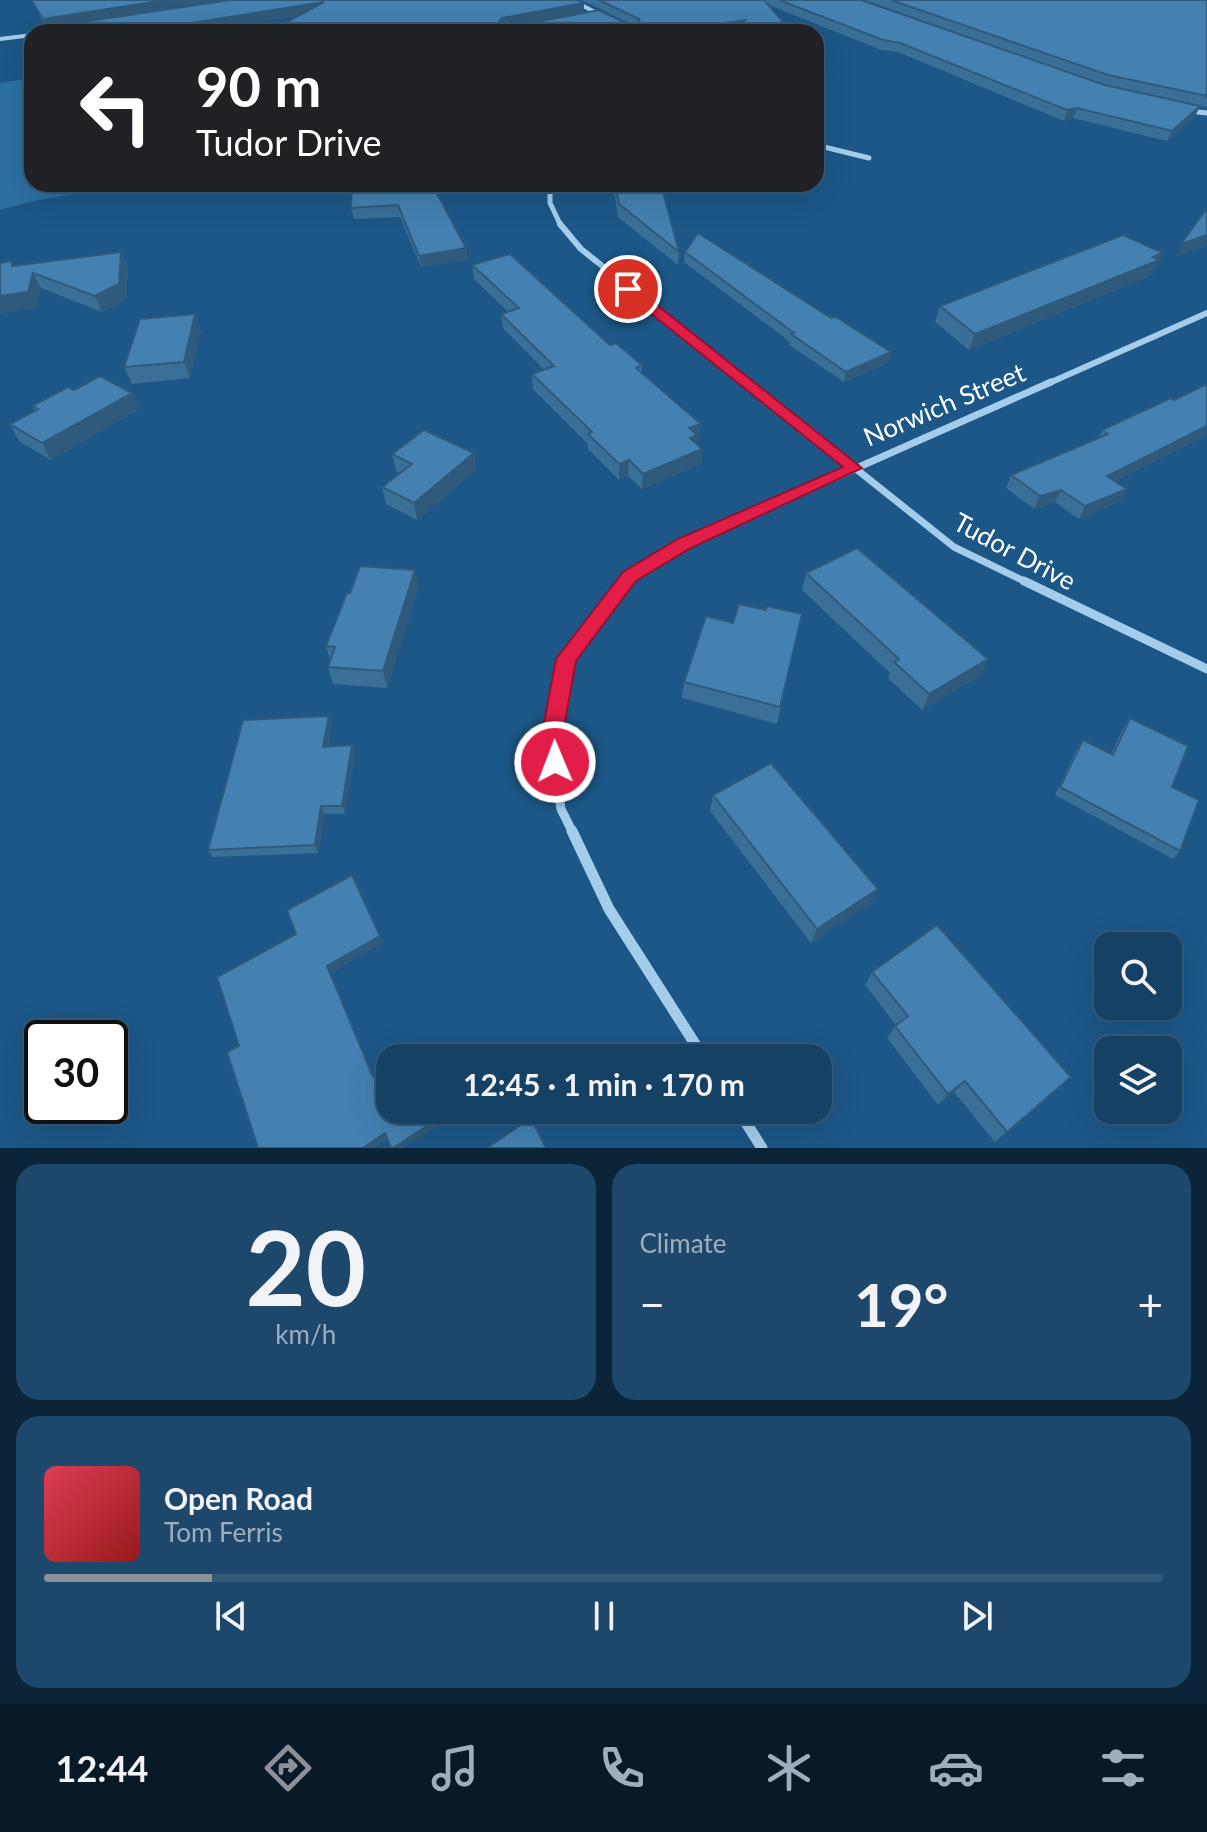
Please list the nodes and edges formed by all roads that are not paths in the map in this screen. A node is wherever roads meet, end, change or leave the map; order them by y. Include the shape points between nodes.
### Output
1 (571, 0) edge
2 (600, 14) junction
3 (586, 17) edge
4 (612, 20) edge
5 (24, 36) edge
6 (0, 39) edge
7 (1179, 109) edge
8 (1207, 113) edge
9 (824, 147) edge
10 (869, 158) dead end
11 (548, 192) edge
12 (1207, 313) edge
13 (854, 468) junction
14 (1207, 669) edge
15 (695, 1044) edge
16 (747, 1124) edge
17 (762, 1148) edge

1 - 2 street
2 - 3 street
2 - 4 street
5 - 6 street
7 - 8 street
9 - 10 street
11 - 13 street, Tudor Drive via 556,220 581,249
12 - 13 street, Norwich Street
13 - 14 street, Tudor Drive via 954,547
13 - 15 street, Norwich Street via 685,544 630,577 566,659 551,738 561,809 609,909
16 - 17 street

